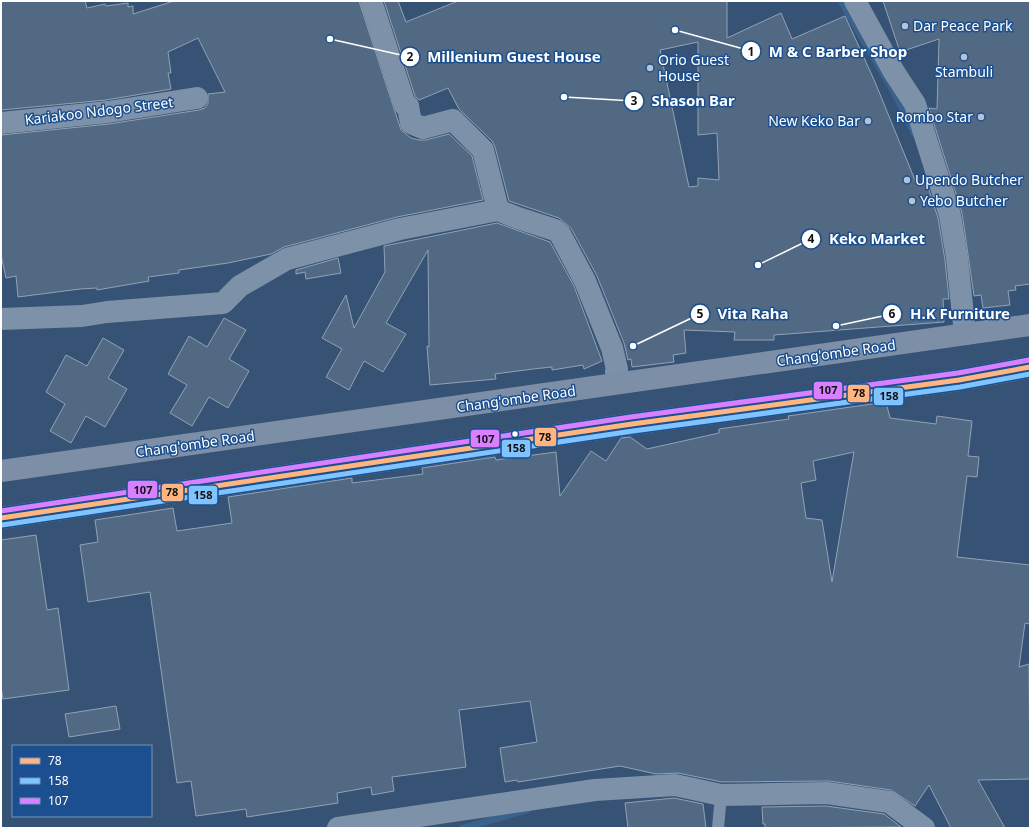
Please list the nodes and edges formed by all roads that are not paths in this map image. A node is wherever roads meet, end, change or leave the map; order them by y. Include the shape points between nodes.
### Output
1 (371, 1) edge
2 (855, 1) edge
3 (197, 98) dead end
4 (1, 123) edge
5 (498, 210) junction
6 (1, 320) edge
7 (1030, 325) edge
8 (965, 334) junction
9 (1030, 367) edge
10 (616, 372) dead end
11 (1, 471) edge
12 (1, 518) edge
13 (721, 795) junction
14 (338, 828) edge
15 (718, 828) edge
16 (924, 828) edge

1 - 5 street via 405,105 410,112 411,122 423,128 453,120 483,150
2 - 8 street via 894,72 916,104 950,215
3 - 4 street, Kariakoo Ndogo Street via 108,112
5 - 6 street via 400,229 287,259 240,286 223,303 82,316
5 - 10 street via 560,234 584,281 612,348
7 - 8 main road, Chang'ombe Road
8 - 11 main road, Chang'ombe Road
9 - 12 main road via 959,380 624,425
13 - 14 street via 675,785 595,790
13 - 15 lane
13 - 16 street via 828,793 889,802

